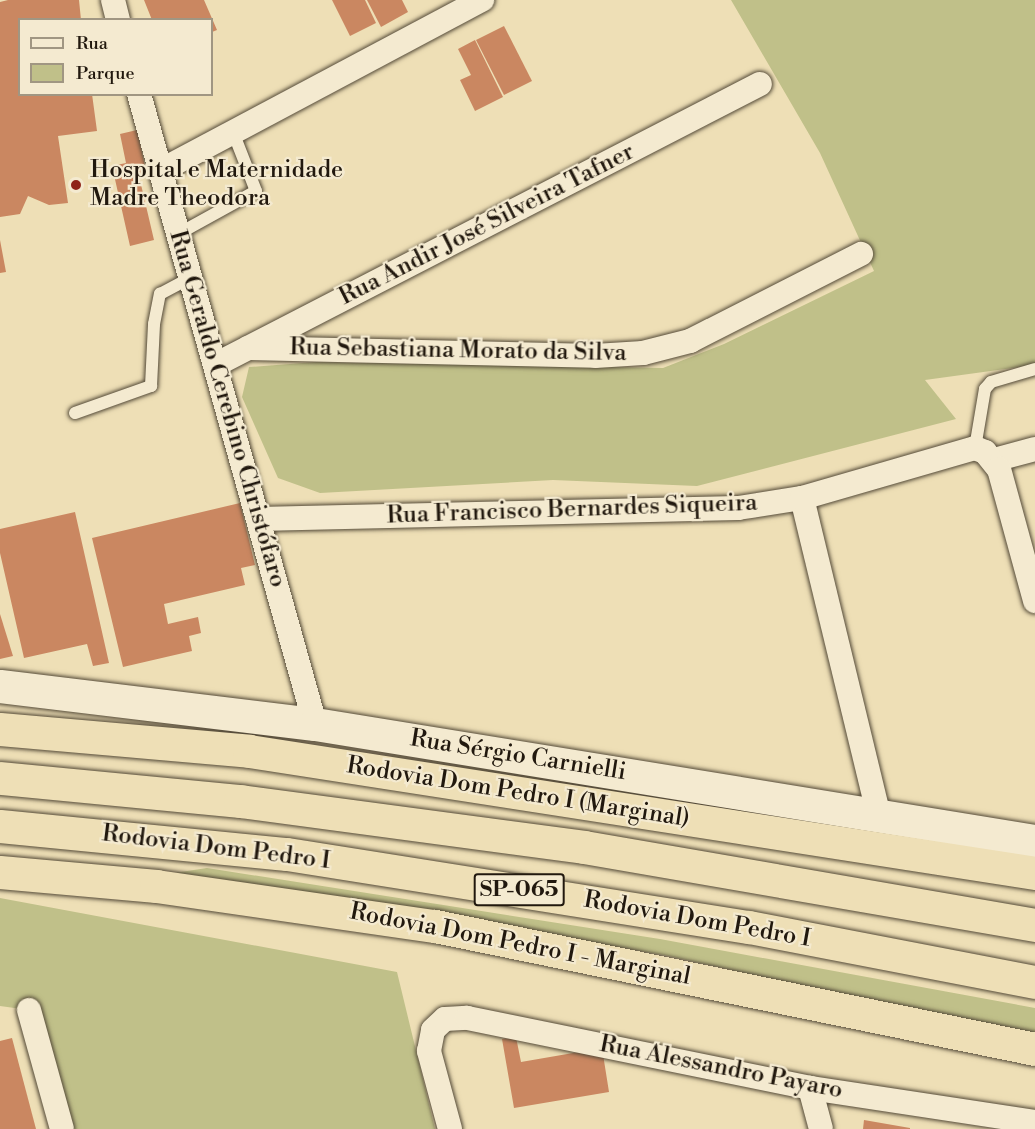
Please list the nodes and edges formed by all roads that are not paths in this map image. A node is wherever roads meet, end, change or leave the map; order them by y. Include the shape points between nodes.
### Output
1 (112, 0) edge
2 (482, 0) edge
3 (117, 18) edge
4 (760, 84) dead end
5 (140, 96) edge
6 (233, 132) junction
7 (160, 171) junction
8 (178, 234) junction
9 (861, 254) dead end
10 (190, 278) junction
11 (248, 348) junction
12 (215, 365) junction
13 (1035, 369) edge
14 (75, 413) dead end
15 (1035, 449) edge
16 (985, 454) junction
17 (802, 498) junction
18 (258, 519) junction
19 (1035, 601) edge
20 (0, 686) edge
21 (315, 724) junction
22 (0, 729) edge
23 (0, 778) edge
24 (878, 813) junction
25 (0, 826) edge
26 (1035, 841) edge
27 (0, 872) edge
28 (1035, 873) edge
29 (1035, 925) edge
30 (1035, 982) edge
31 (28, 1010) dead end
32 (1035, 1049) edge
33 (810, 1088) junction
34 (1035, 1122) edge
35 (62, 1129) edge
36 (450, 1129) edge
37 (821, 1129) edge

1 - 3 street
2 - 6 street
4 - 11 street, Rua Andir José Silveira Tafner
5 - 7 street, Rua Geraldo Cerebino Christófaro
6 - 7 street
6 - 8 lane via 257,185 256,191
7 - 8 street, Rua Geraldo Cerebino Christófaro
8 - 10 street, Rua Geraldo Cerebino Christófaro
9 - 11 street, Rua Sebastiana Morato da Silva via 690,341 643,353 595,356
10 - 12 street, Rua Geraldo Cerebino Christófaro
10 - 14 lane via 160,294 154,324 151,386
11 - 12 street, Rua Andir José Silveira Tafner
12 - 18 street, Rua Geraldo Cerebino Christófaro
13 - 16 lane via 991,382 984,390
15 - 16 street, Rua Francisco Bernardes Siqueira
16 - 17 street, Rua Francisco Bernardes Siqueira
16 - 19 street
17 - 18 street, Rua Francisco Bernardes Siqueira via 738,508
17 - 24 street
18 - 21 street, Rua Geraldo Cerebino Christófaro
20 - 21 street, Rua Sérgio Carnielli
21 - 24 street, Rua Sérgio Carnielli
22 - 28 highway, Rodovia Dom Pedro I (Marginal) via 249,752
23 - 29 highway, Rodovia Dom Pedro I / SP-065 via 240,801 584,848
24 - 26 street, Rua Sérgio Carnielli
25 - 30 highway, Rodovia Dom Pedro I / SP-065 via 287,854 749,927
27 - 32 highway, Rodovia Dom Pedro I - Marginal via 156,886 435,926 655,968
31 - 35 street
33 - 34 street, Rua Alessandro Payaro
33 - 36 street, Rua Alessandro Payaro via 467,1018 445,1019 433,1030 429,1051
33 - 37 street

